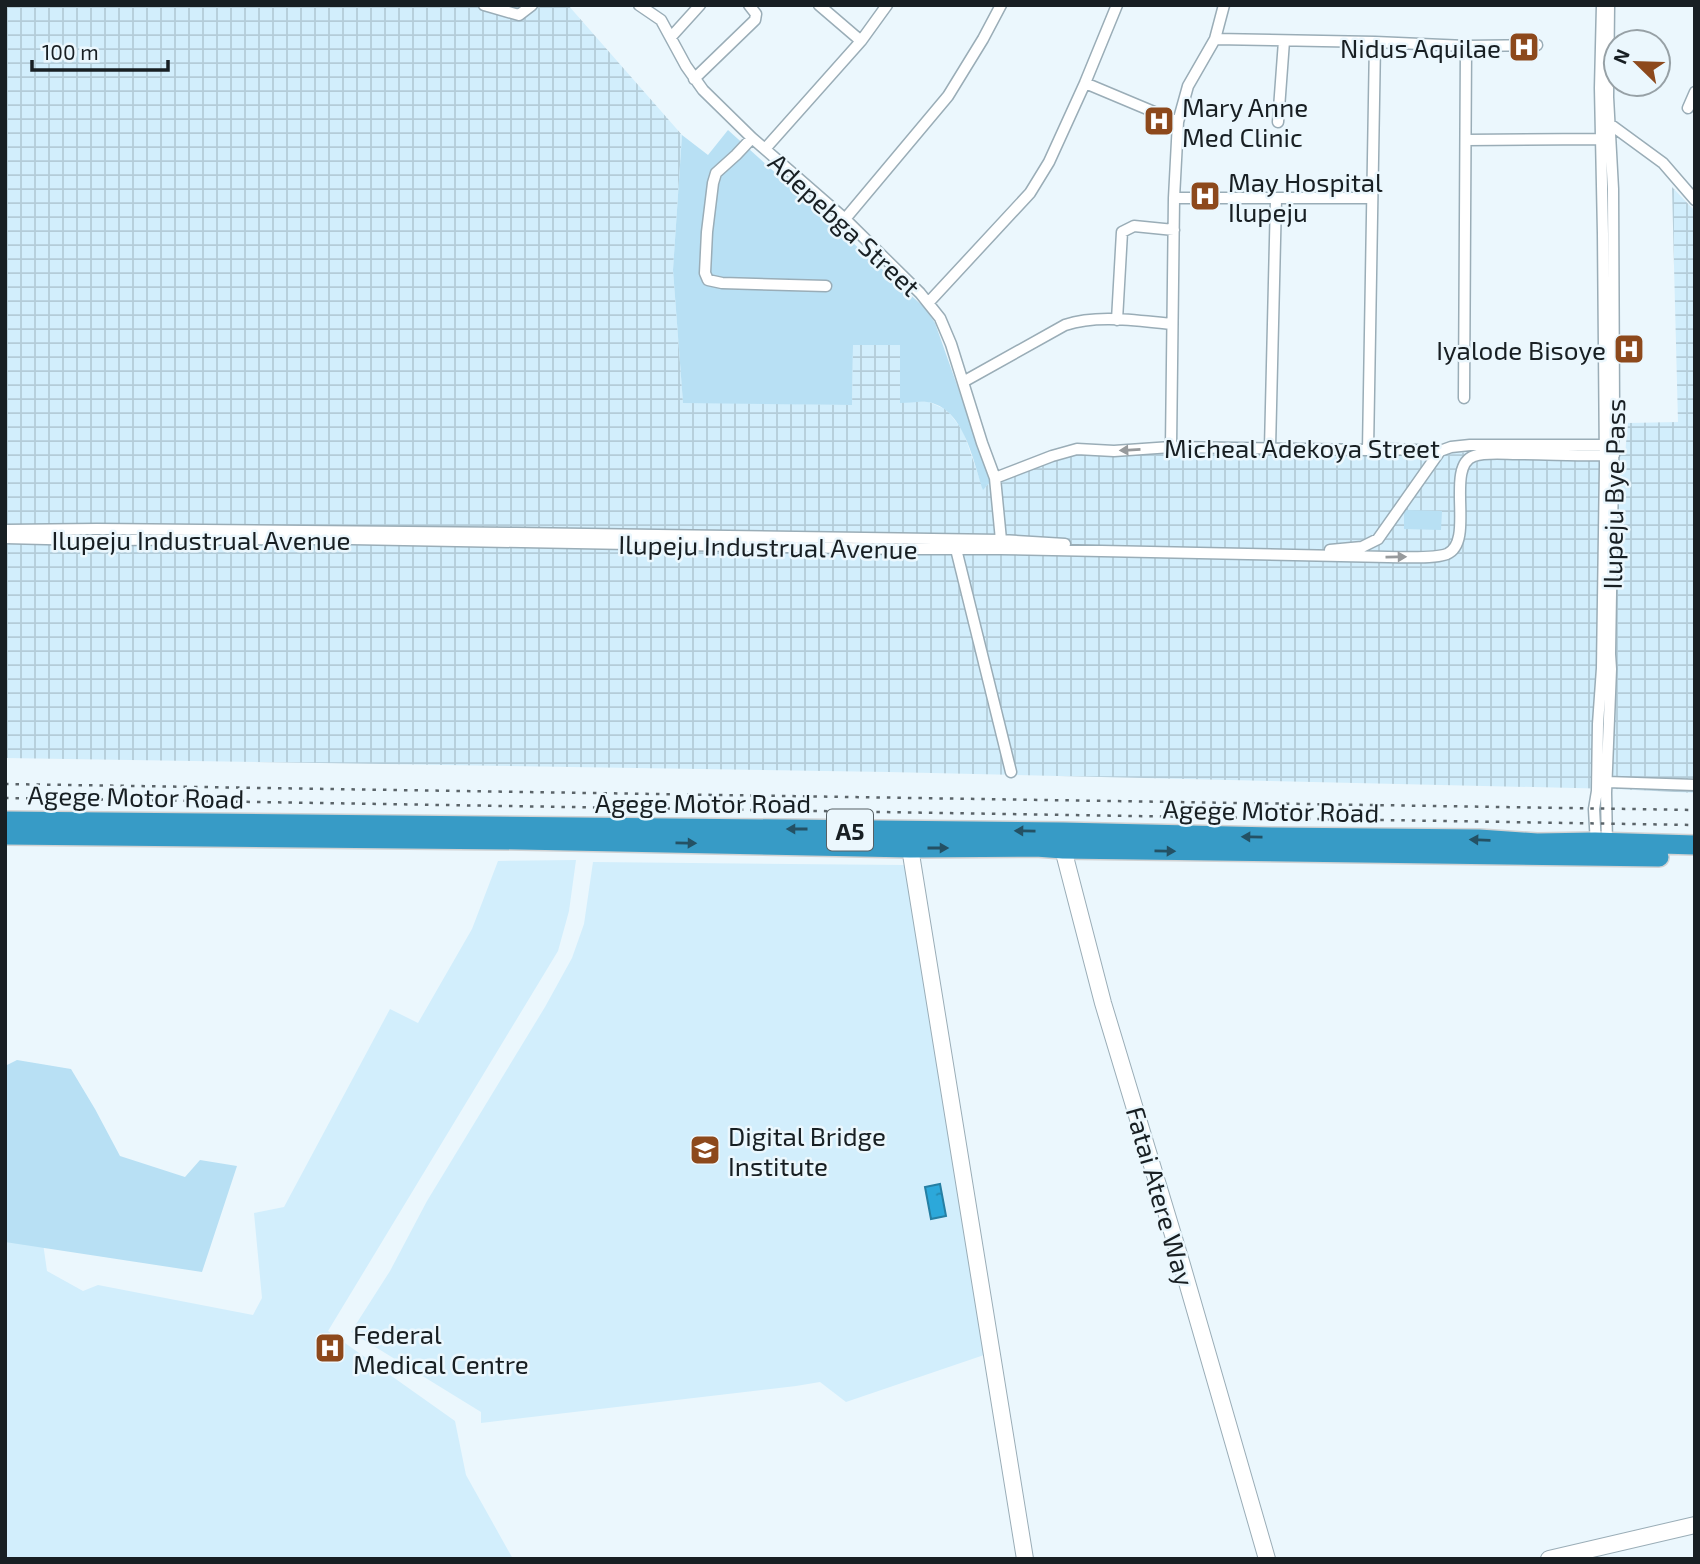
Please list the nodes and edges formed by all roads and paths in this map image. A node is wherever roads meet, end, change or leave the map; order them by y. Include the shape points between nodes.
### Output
1 (484, 5) edge
2 (639, 5) edge
3 (700, 5) edge
4 (749, 5) edge
5 (819, 5) edge
6 (887, 5) edge
7 (1000, 5) edge
8 (1117, 5) edge
9 (1224, 5) edge
10 (1602, 5) edge
11 (1609, 5) edge
12 (530, 7) edge
13 (671, 37) junction
14 (1215, 39) junction
15 (861, 41) junction
16 (1284, 41) junction
17 (1375, 42) junction
18 (1538, 45) dead end
19 (1466, 46) junction
20 (694, 79) junction
21 (1085, 83) junction
22 (1695, 92) edge
23 (1688, 108) dead end
24 (1178, 122) junction
25 (1278, 122) dead end
26 (1605, 122) junction
27 (751, 138) junction
28 (1602, 139) junction
29 (1466, 140) junction
30 (765, 149) junction
31 (1174, 198) junction
32 (1371, 198) junction
33 (1276, 199) junction
34 (1695, 200) edge
35 (845, 219) junction
36 (1174, 230) junction
37 (826, 286) dead end
38 (929, 302) junction
39 (1117, 320) junction
40 (1172, 324) junction
41 (964, 382) junction
42 (1464, 398) dead end
43 (1171, 447) junction
44 (1270, 448) junction
45 (1368, 450) junction
46 (1609, 450) junction
47 (1440, 451) junction
48 (1461, 475) joint
49 (995, 478) junction
50 (5, 530) edge
51 (5, 538) edge
52 (1001, 540) junction
53 (956, 549) junction
54 (1011, 772) dead end
55 (1606, 782) junction
56 (1695, 785) edge
57 (5, 821) edge
58 (74, 829) junction
59 (5, 835) edge
60 (1063, 841) junction
61 (1695, 845) edge
62 (910, 848) junction
63 (1601, 850) junction
64 (1695, 857) edge
65 (1695, 1525) edge
66 (1025, 1559) edge
67 (1267, 1559) edge
68 (1549, 1559) edge

1 - 12 street via 519,15
2 - 13 street, Adepebga Street via 661,20
3 - 13 street
4 - 20 street via 756,14 754,20
5 - 15 street
6 - 15 street
7 - 35 street via 948,96
8 - 21 street
9 - 14 street
10 - 26 street, Ilupeju Bye Pass
11 - 26 street, Ilupeju Bye Pass
13 - 20 street, Adepebga Street
14 - 16 street
14 - 24 street via 1188,86
15 - 30 street
16 - 17 street
16 - 25 street
17 - 19 street
17 - 32 street
18 - 19 street
19 - 29 street
20 - 27 street, Adepebga Street
21 - 24 street
21 - 38 street via 1030,193
22 - 23 street
24 - 31 street
26 - 28 street, Ilupeju Bye Pass
26 - 34 street via 1663,163
26 - 46 street, Ilupeju Bye Pass via 1613,189
27 - 30 street, Adepebga Street
27 - 37 street via 716,173 705,273 709,280 722,283
28 - 29 street
28 - 46 street, Ilupeju Bye Pass
29 - 42 street
30 - 35 street, Adepebga Street
31 - 33 street
31 - 36 street
32 - 33 street
32 - 45 street
33 - 44 street
35 - 38 street, Adepebga Street
36 - 39 street via 1134,226 1122,232
36 - 40 street
38 - 41 street, Adepebga Street via 944,326
39 - 40 street
39 - 41 street via 1065,325
40 - 43 street
41 - 49 street, Adepebga Street
43 - 44 street, Micheal Adekoya Street
43 -> 49 street, Micheal Adekoya Street via 1077,449
44 - 45 street, Micheal Adekoya Street
45 - 47 street, Micheal Adekoya Street
46 - 47 street, Micheal Adekoya Street via 1470,445
46 - 48 street, Micheal Adekoya Street via 1473,456
46 - 55 street, Ilupeju Bye Pass via 1611,669
46 - 63 street, Ilupeju Bye Pass via 1594,809
47 - 52 street, Ilupeju Industrual Avenue via 1378,539 1362,547 1193,549
53 -> 48 street, Ilupeju Industrual Avenue via 1438,556 1457,545
49 - 52 street, Adepebga Street
50 - 52 street, Ilupeju Industrual Avenue
51 - 53 street, Ilupeju Industrual Avenue
53 - 54 street
55 - 56 street
55 - 63 street, Ilupeju Bye Pass
57 - 58 highway, Agege Motor Road / A5
58 - 59 highway, Agege Motor Road / A5
60 -> 58 highway, Agege Motor Road / A5
58 -> 62 highway, Agege Motor Road / A5
62 -> 60 highway, Agege Motor Road / A5 via 1036,847
60 - 63 highway, Agege Motor Road / A5 via 1479,839
60 - 67 street, Fatai Atere Way via 1103,1003
61 - 63 highway, Agege Motor Road / A5
62 - 66 street
63 - 64 highway, Agege Motor Road / A5
65 - 68 street

